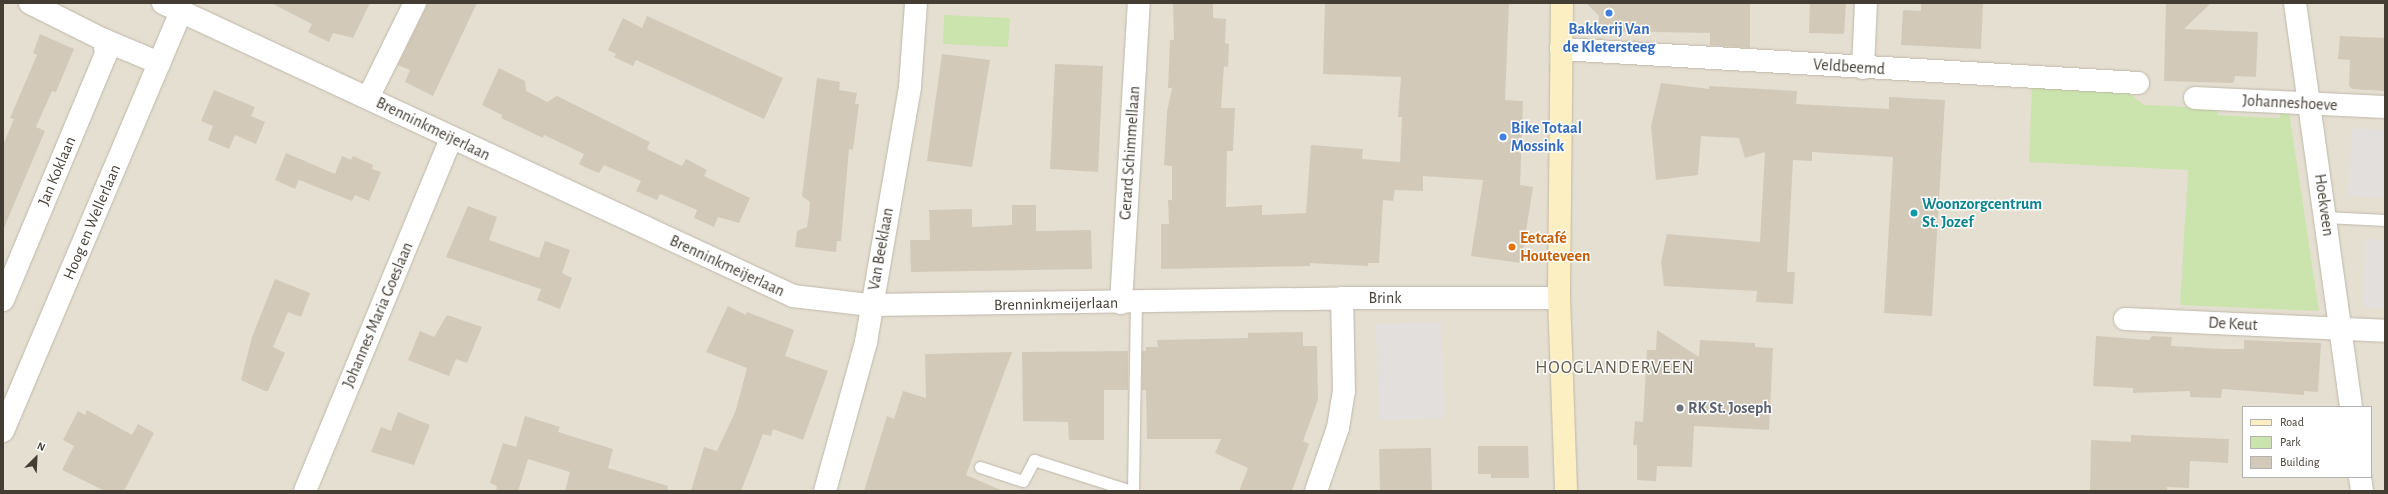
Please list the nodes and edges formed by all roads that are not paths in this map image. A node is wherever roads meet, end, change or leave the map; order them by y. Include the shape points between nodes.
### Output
1 (30, 3) edge
2 (415, 3) edge
3 (916, 3) edge
4 (1139, 3) edge
5 (1562, 3) edge
6 (1866, 3) edge
7 (2295, 3) edge
8 (172, 8) edge
9 (104, 40) junction
10 (1561, 49) junction
11 (159, 63) junction
12 (1863, 68) junction
13 (2138, 83) dead end
14 (368, 98) junction
15 (2195, 98) dead end
16 (2310, 104) junction
17 (2385, 107) edge
18 (451, 139) junction
19 (2326, 217) junction
20 (2385, 220) edge
21 (1342, 298) junction
22 (1559, 298) junction
23 (3, 300) edge
24 (1128, 303) junction
25 (870, 305) junction
26 (2125, 319) dead end
27 (2342, 330) junction
28 (2385, 331) edge
29 (2351, 406) edge
30 (3, 431) edge
31 (980, 467) dead end
32 (2360, 478) edge
33 (305, 491) edge
34 (825, 491) edge
35 (1132, 491) edge
36 (1316, 491) edge
37 (1566, 491) edge
38 (2362, 491) edge

1 - 9 street
2 - 14 street
3 - 25 street, Van Beeklaan via 910,87
4 - 24 street, Gerard Schimmellaan
5 - 10 street
6 - 12 street
7 - 16 street, Hoekveen
8 - 11 street, Hoog en Wellerlaan
8 - 14 street, Brenninkmeijerlaan
9 - 11 street
9 - 23 street, Jan Koklaan via 106,54
10 - 12 street, Veldbeemd
10 - 22 street
11 - 30 street, Hoog en Wellerlaan
12 - 13 street, Veldbeemd
14 - 18 street, Brenninkmeijerlaan
15 - 16 street, Johanneshoeve
16 - 17 street, Johanneshoeve
16 - 19 street, Hoekveen
18 - 25 street, Brenninkmeijerlaan via 793,296
18 - 33 street, Johannes Maria Goeslaan
19 - 20 lane
19 - 27 street, Hoekveen
21 - 22 street, Brink
21 - 24 street, Brenninkmeijerlaan
21 - 36 street via 1344,391 1338,428
22 - 37 street
24 - 25 street, Brenninkmeijerlaan
24 - 35 lane
25 - 34 street, Van Beeklaan via 866,342
26 - 27 street, De Keut
27 - 28 street, De Keut
27 - 29 street, Hoekveen
31 - 35 lane via 1023,481 1034,460
32 - 38 street

